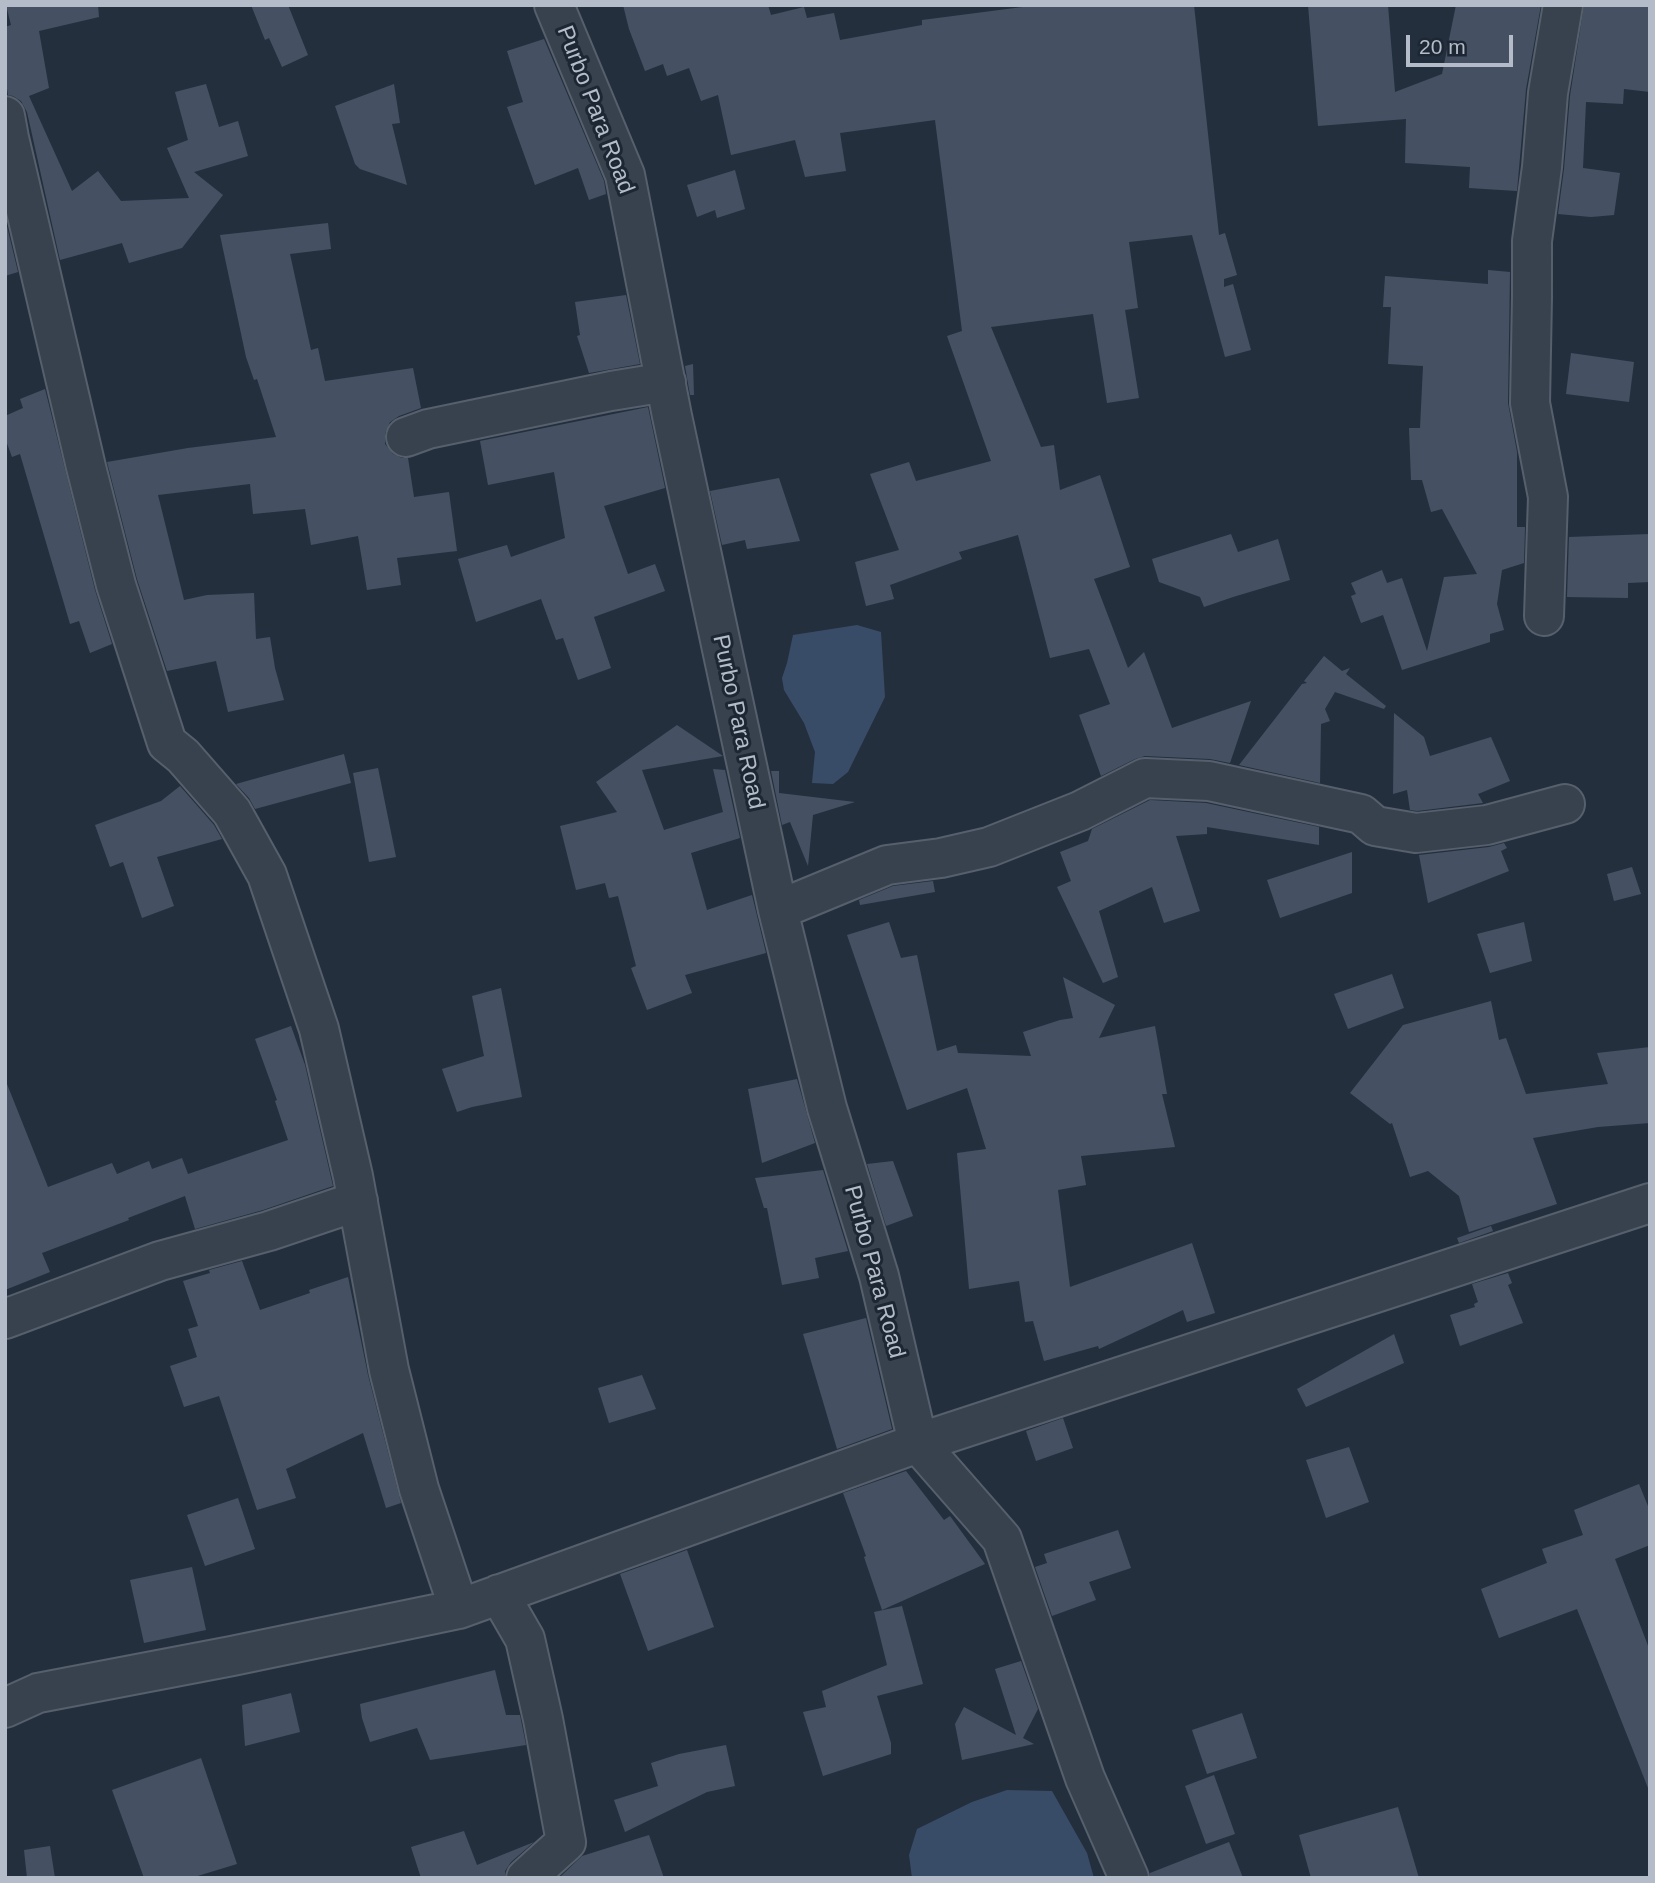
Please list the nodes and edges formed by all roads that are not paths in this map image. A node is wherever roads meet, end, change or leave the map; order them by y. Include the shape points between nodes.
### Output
1 (554, 5) edge
2 (1563, 5) edge
3 (5, 116) edge
4 (666, 382) junction
5 (406, 437) dead end
6 (1544, 616) dead end
7 (1565, 804) dead end
8 (778, 910) junction
9 (358, 1201) junction
10 (1650, 1203) edge
11 (5, 1319) edge
12 (918, 1443) junction
13 (499, 1594) junction
14 (459, 1609) junction
15 (5, 1707) edge
16 (526, 1878) edge
17 (1129, 1878) edge

1 - 4 street, Purbo Para Road via 625,175
2 - 6 street via 1531,241 1530,403 1548,497
3 - 9 street via 116,585 167,743 232,812 267,875 319,1029
4 - 5 street
4 - 8 street, Purbo Para Road
7 - 8 street via 1487,825 1416,833 1375,827 1361,814 1209,781 1145,778 1080,811 989,847 887,865
8 - 12 street, Purbo Para Road via 827,1108 879,1276
9 - 11 street via 160,1261
9 - 14 street via 388,1370 419,1489
10 - 12 street
12 - 13 street
12 - 17 street via 1002,1539 1085,1778
13 - 14 street
13 - 16 street via 525,1639 566,1842
14 - 15 street via 38,1693

